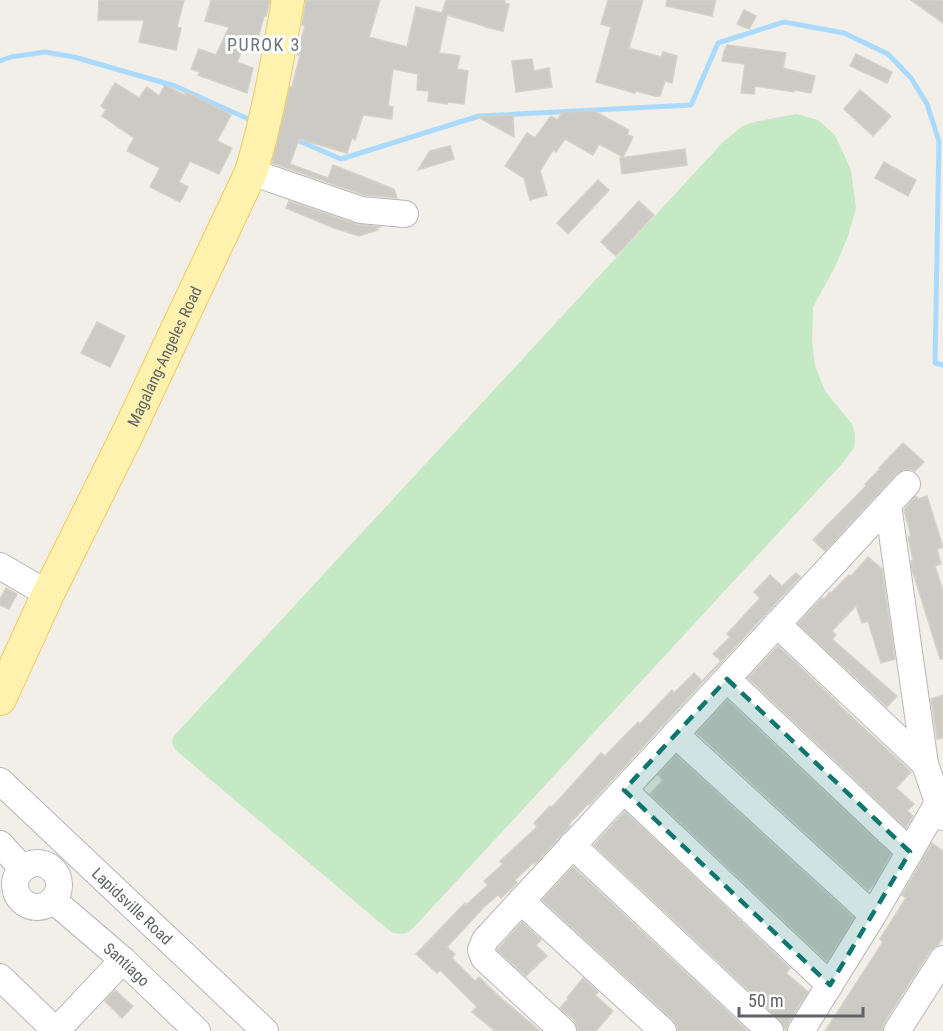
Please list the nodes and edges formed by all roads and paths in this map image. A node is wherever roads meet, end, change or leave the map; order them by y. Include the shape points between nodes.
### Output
1 (288, 0) edge
2 (251, 171) junction
3 (405, 214) dead end
4 (907, 484) dead end
5 (888, 506) junction
6 (0, 566) edge
7 (48, 594) junction
8 (777, 624) junction
9 (727, 679) junction
10 (0, 699) edge
11 (675, 734) junction
12 (925, 764) junction
13 (0, 780) edge
14 (624, 790) junction
15 (941, 810) edge
16 (0, 844) edge
17 (572, 845) junction
18 (910, 852) junction
19 (521, 902) junction
20 (873, 915) junction
21 (123, 960) junction
22 (943, 960) edge
23 (0, 977) edge
24 (830, 985) junction
25 (56, 1031) edge
26 (197, 1031) edge
27 (265, 1031) edge
28 (563, 1031) edge
29 (663, 1031) edge
30 (770, 1031) edge
31 (801, 1031) edge
32 (897, 1031) edge

1 - 2 main road, Magalang-Angeles Road
2 - 3 street via 360,210
2 - 7 main road, Magalang-Angeles Road
4 - 5 street
5 - 8 street
5 - 12 street
6 - 7 street
7 - 10 main road, Magalang-Angeles Road
8 - 9 street
8 - 12 street
9 - 11 street
9 - 18 street
11 - 14 street
11 - 20 street
12 - 15 street
13 - 27 street, Lapidsville Road
14 - 17 street
14 - 24 street
15 - 18 street
16 - 21 street, Santiago via 23,869 36,863 50,867 59,886 53,900
17 - 19 street
17 - 30 street
18 - 20 street
19 - 28 street via 485,940 481,950 484,958
19 - 29 street
20 - 24 street
21 - 25 street
21 - 26 street, Santiago
22 - 32 street
23 - 25 street
24 - 31 street

